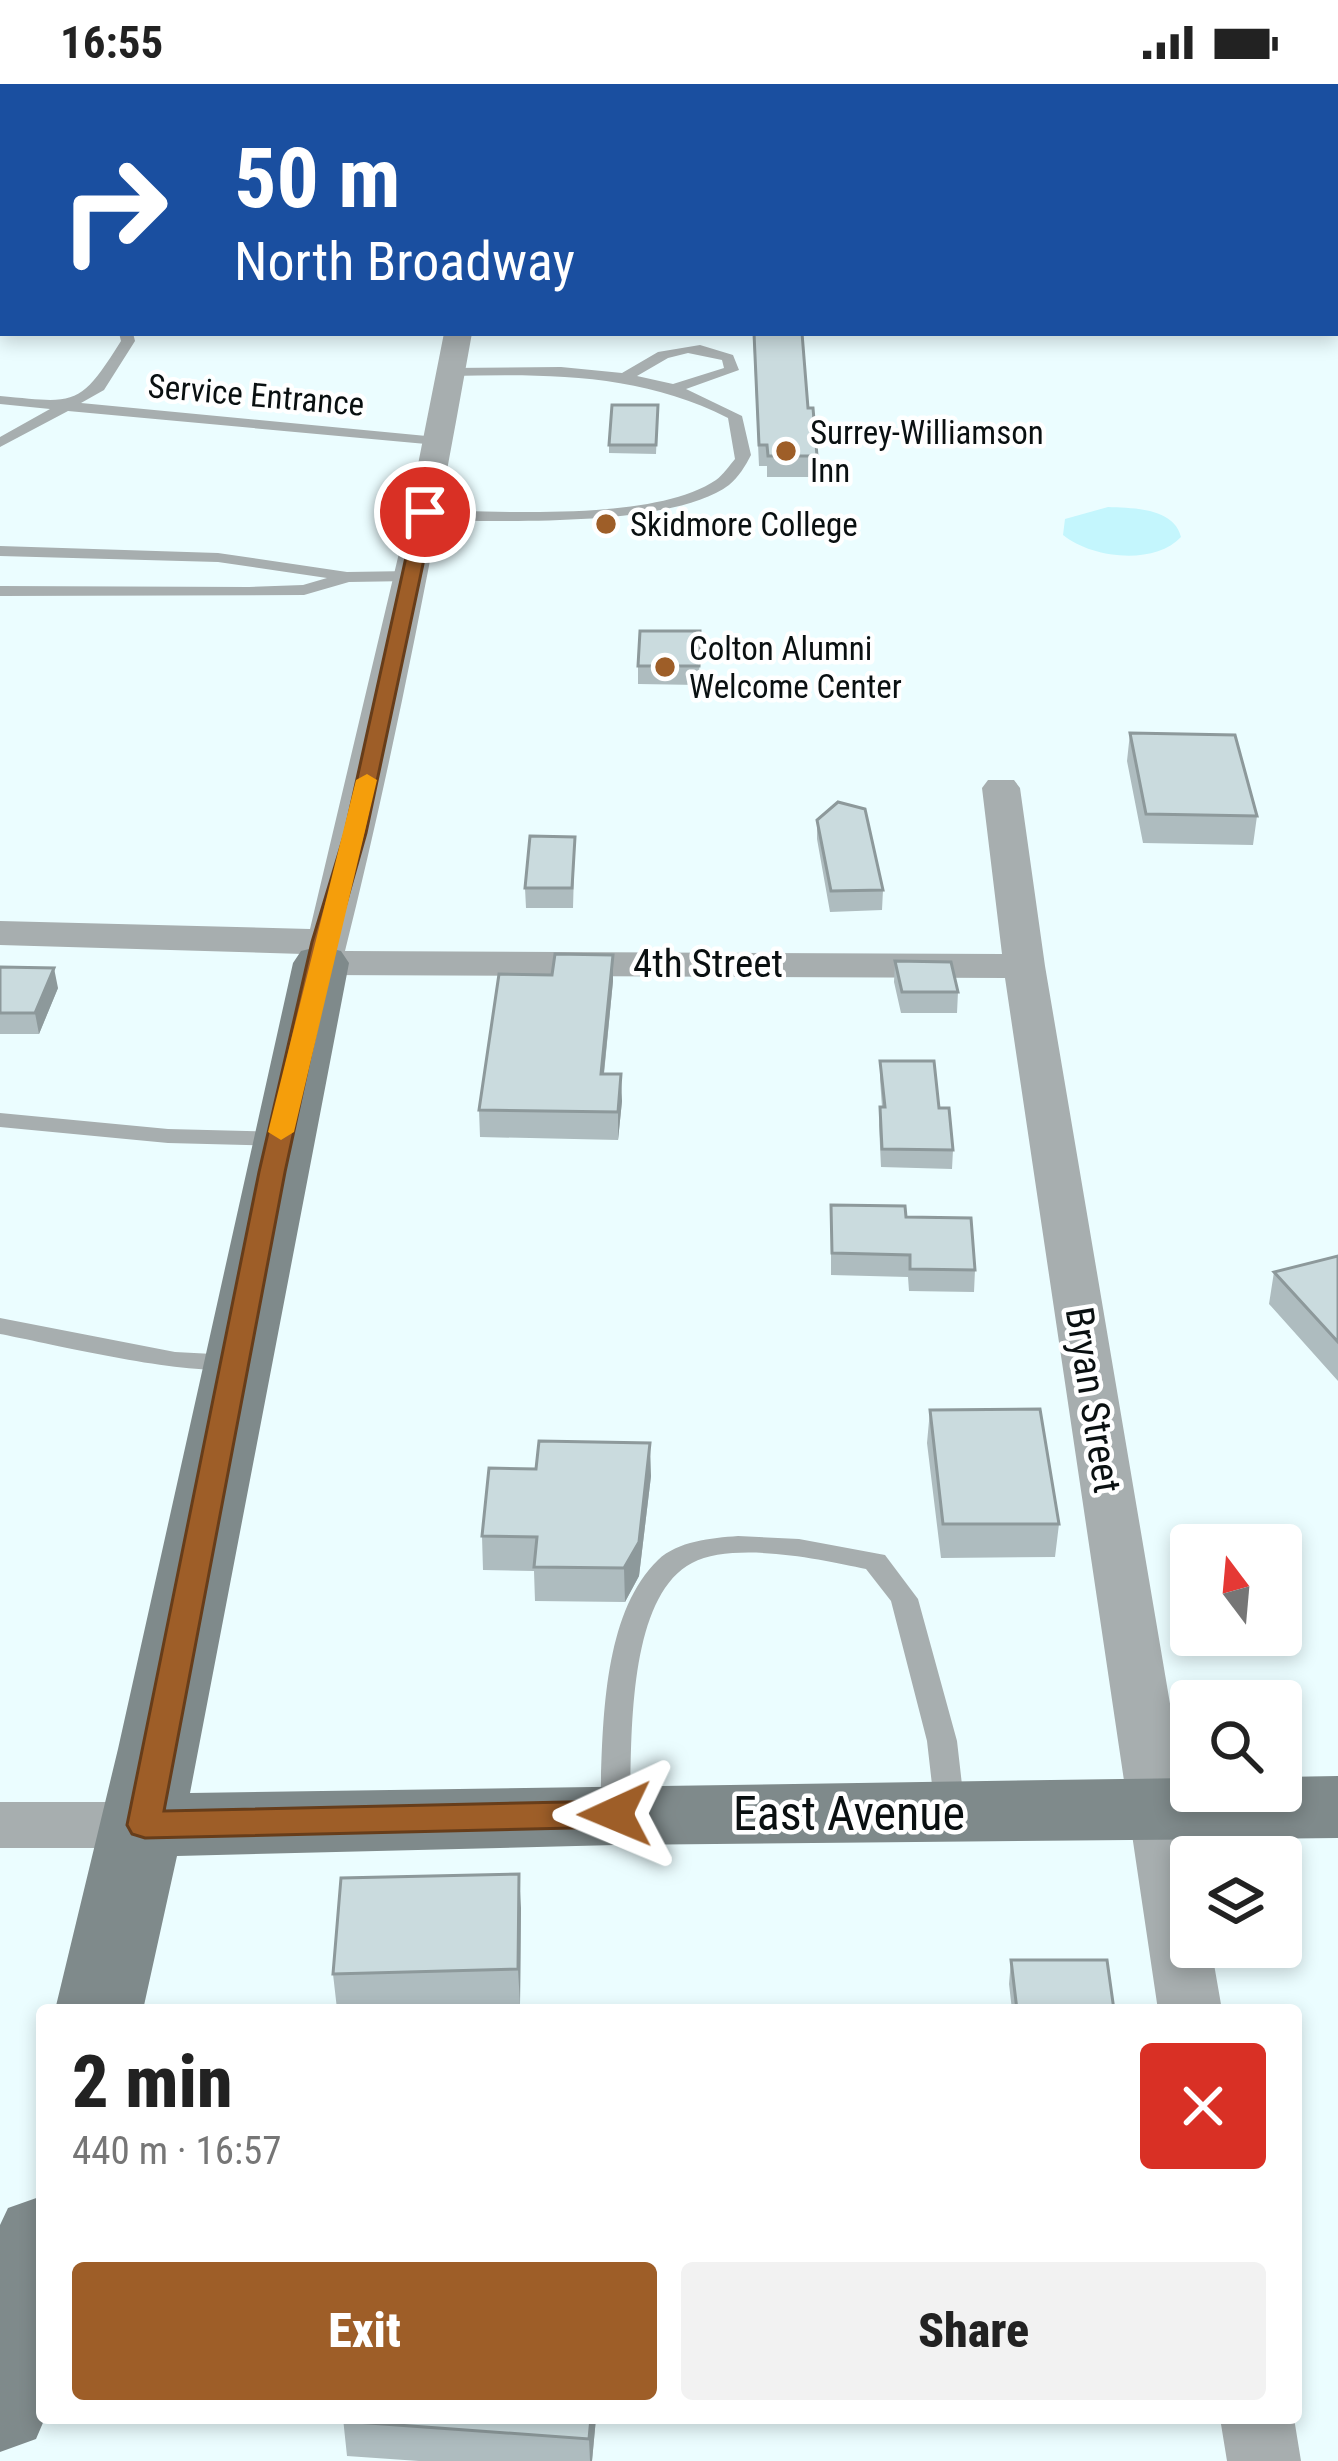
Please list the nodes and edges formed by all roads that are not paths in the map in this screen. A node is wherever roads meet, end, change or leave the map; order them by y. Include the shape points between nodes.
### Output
1 (127, 336) edge
2 (457, 336) edge
3 (450, 371) junction
4 (626, 377) junction
5 (676, 387) junction
6 (0, 400) edge
7 (69, 407) junction
8 (437, 441) junction
9 (0, 443) edge
10 (424, 515) junction
11 (0, 550) edge
12 (411, 576) junction
13 (348, 577) junction
14 (0, 590) edge
15 (1001, 788) dead end
16 (0, 933) edge
17 (322, 952) junction
18 (1024, 966) junction
19 (0, 1120) edge
20 (280, 1138) junction
21 (0, 1326) edge
22 (235, 1363) junction
23 (1338, 1807) edge
24 (1157, 1811) junction
25 (950, 1812) junction
26 (615, 1814) junction
27 (0, 1825) edge
28 (145, 1825) junction
29 (100, 2004) edge
30 (1189, 2004) edge
31 (36, 2261) edge
32 (0, 2406) edge
33 (1258, 2424) edge
34 (1264, 2461) edge

1 - 7 lane via 108,376
2 - 3 street
3 - 4 lane
3 - 8 street
4 - 5 lane
4 - 5 lane via 678,348 706,347 728,358 732,370
5 - 10 lane via 735,416 745,455 712,486 647,510
6 - 7 lane, Service Entrance
7 - 8 lane, Service Entrance
7 - 9 lane
8 - 10 street
10 - 12 street
11 - 13 lane via 304,566
12 - 13 lane
12 - 17 street
13 - 14 lane via 286,590
15 - 18 street, Bryan Street
16 - 17 street, 4th Street
17 - 18 street, 4th Street
17 - 20 street
18 - 24 street, Bryan Street
19 - 20 lane
20 - 22 street
21 - 22 lane via 175,1360
22 - 28 street
23 - 24 street, East Avenue
24 - 25 street, East Avenue
24 - 30 street, Bryan Street
25 - 26 street, East Avenue
25 - 26 lane via 942,1741 904,1599 875,1562 773,1544 671,1562 646,1598 620,1693
26 - 28 street, East Avenue
27 - 28 street
28 - 29 street
31 - 32 street
33 - 34 street

